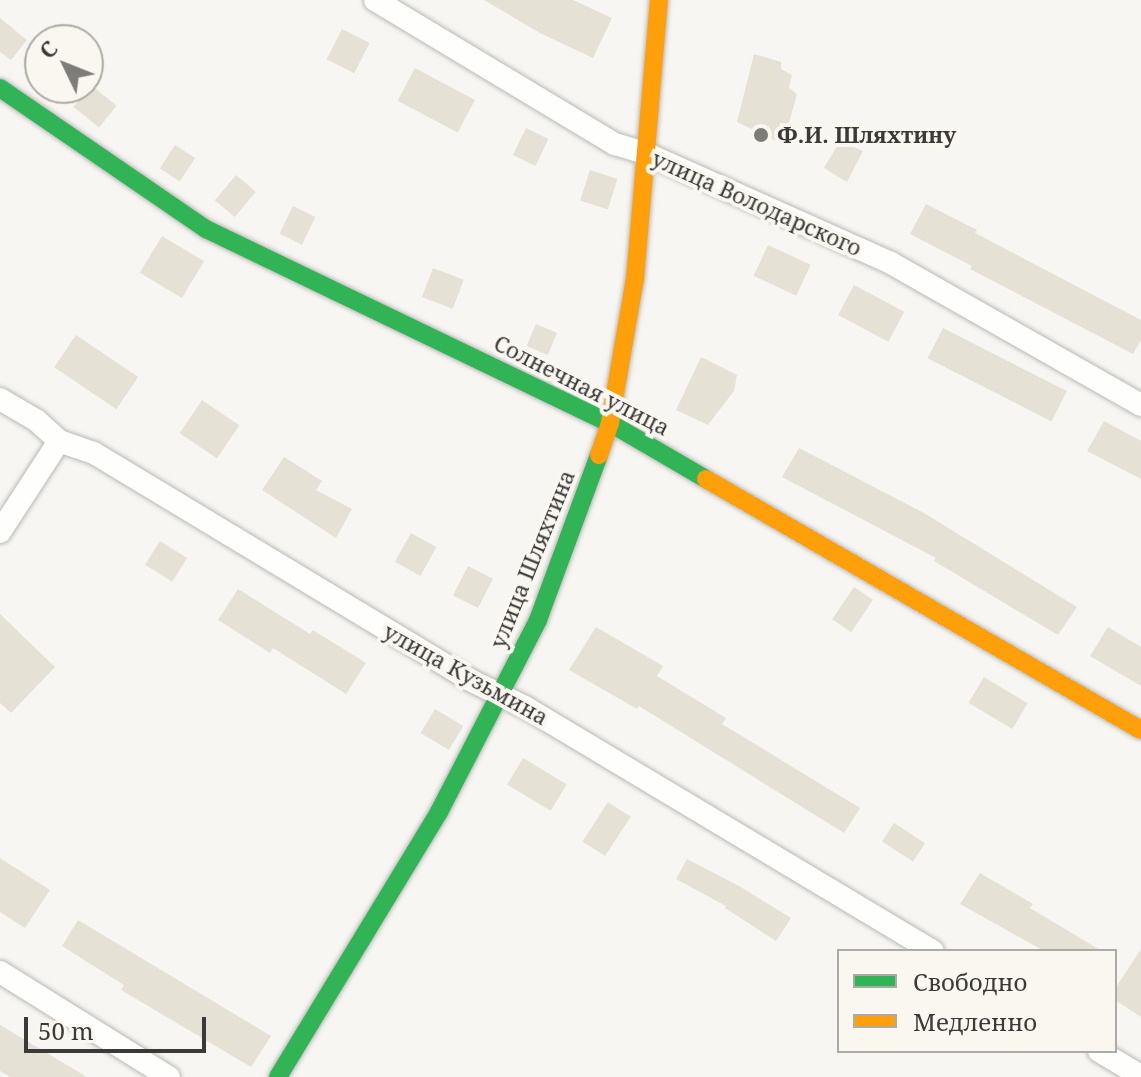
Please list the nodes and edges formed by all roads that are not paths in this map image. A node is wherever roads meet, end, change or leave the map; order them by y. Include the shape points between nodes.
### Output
1 (375, 0) edge
2 (659, 0) edge
3 (0, 88) edge
4 (645, 153) junction
5 (0, 399) edge
6 (1141, 405) edge
7 (610, 423) junction
8 (59, 441) junction
9 (0, 532) edge
10 (501, 694) junction
11 (1141, 730) edge
12 (929, 949) edge
13 (0, 972) edge
14 (1102, 1053) edge
15 (1141, 1076) edge
16 (169, 1077) edge
17 (278, 1077) edge

1 - 4 street, улица Володарского via 615,144
2 - 4 street, улица Шляхтина
3 - 7 street, Солнечная улица via 206,229
4 - 6 street, улица Володарского via 891,263
4 - 7 street, улица Шляхтина via 635,279
5 - 8 street, улица Кузьмина
7 - 10 street, улица Шляхтина via 566,552
7 - 11 street, Солнечная улица
8 - 9 street
8 - 10 street, улица Кузьмина via 94,453
10 - 12 street, улица Кузьмина
10 - 17 street, улица Шляхтина via 432,824
13 - 16 street
14 - 15 street

